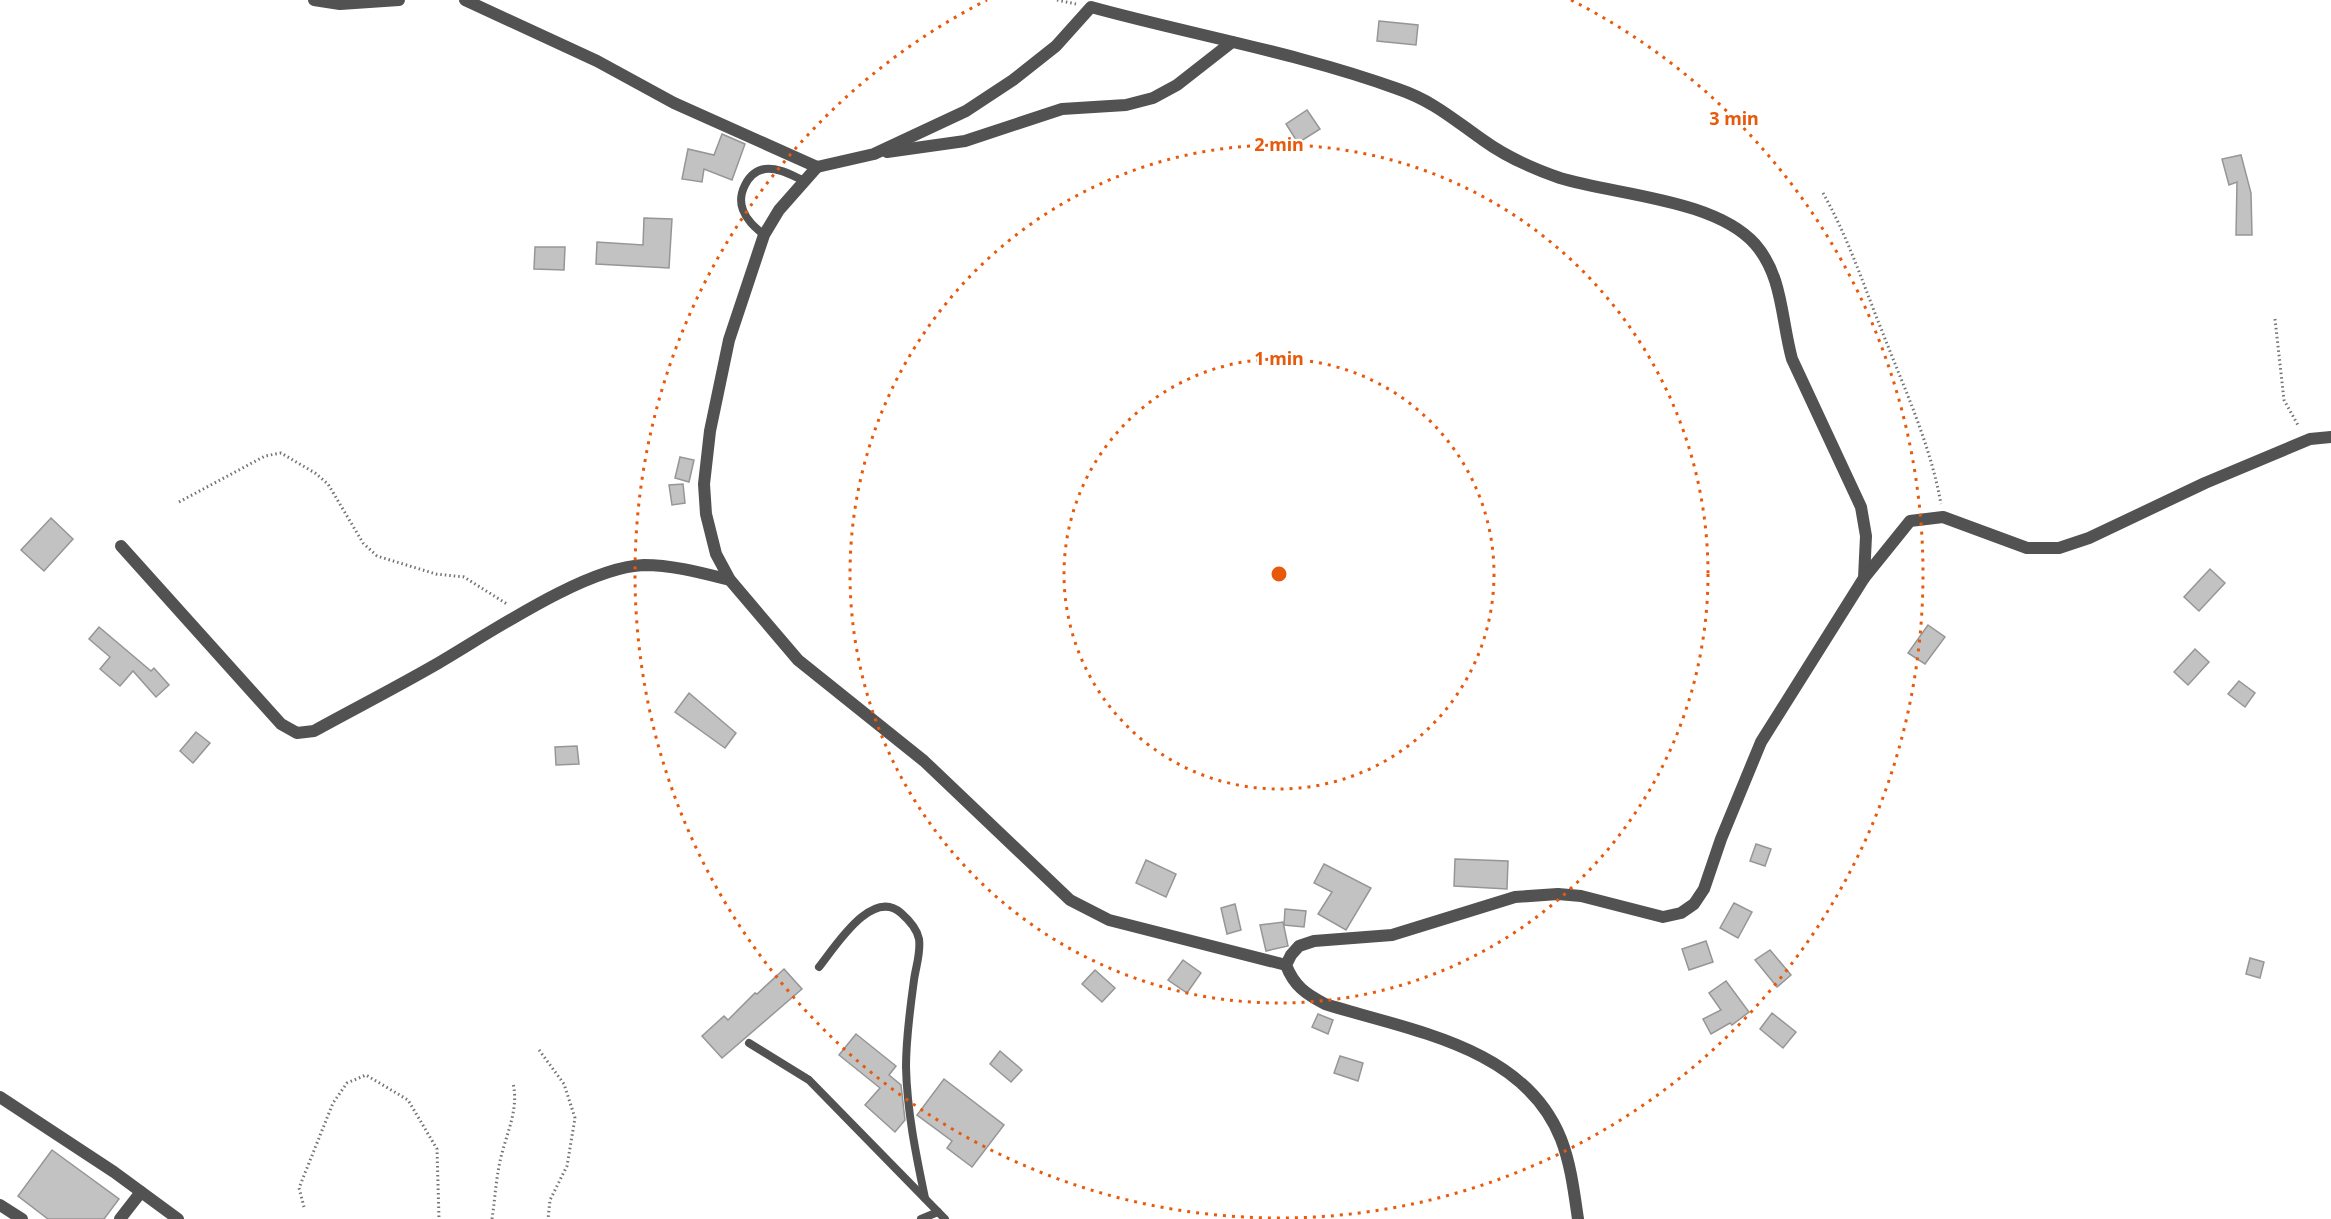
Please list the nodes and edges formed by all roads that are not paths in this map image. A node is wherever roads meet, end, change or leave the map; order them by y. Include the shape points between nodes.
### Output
1 (314, 0) edge
2 (399, 0) edge
3 (465, 0) edge
4 (1232, 42) junction
5 (874, 154) junction
6 (817, 168) junction
7 (805, 181) junction
8 (764, 236) junction
9 (2331, 437) edge
10 (120, 546) dead end
11 (1864, 578) junction
12 (730, 580) junction
13 (1286, 965) junction
14 (819, 967) dead end
15 (749, 1043) dead end
16 (0, 1096) edge
17 (141, 1192) junction
18 (925, 1198) junction
19 (0, 1205) edge
20 (938, 1212) junction
21 (22, 1219) edge
22 (120, 1219) edge
23 (178, 1219) edge
24 (921, 1219) edge
25 (945, 1219) edge
26 (1578, 1219) edge

1 - 2 street via 340,4
3 - 6 street
4 - 5 street via 1177,85 1153,98 1126,105 1062,109 965,141
4 - 5 street via 1091,7 1056,46 1013,80 966,111
4 - 11 street via 1397,88 1434,104 1484,141 1519,160 1568,180 1706,213 1754,243 1777,281 1785,333 1796,367 1861,507 1866,536
5 - 6 street
6 - 7 street
7 - 8 street via 779,210
7 - 8 lane via 765,169 746,182 742,209
8 - 12 street via 729,340 710,431 704,484 706,514 716,554
9 - 11 street via 2310,439 2059,548 2027,548 1943,517 1910,520
10 - 12 street via 281,724 297,733 314,731 565,590 610,572 643,565 686,569
11 - 13 street via 1761,742 1704,889 1694,904 1681,913 1663,917 1581,896 1515,897 1392,935 1314,941 1299,946
12 - 13 street via 798,660 924,761 1070,900 1109,920
13 - 26 street via 1301,991 1319,1001 1465,1048 1496,1063 1531,1089 1561,1139 1572,1176
14 - 18 lane via 851,927 875,908 887,906 898,910 919,936 906,1070 910,1121
15 - 18 lane via 809,1080
16 - 17 street
17 - 22 street
17 - 23 street
18 - 20 lane
19 - 21 street
20 - 24 lane
20 - 25 lane

